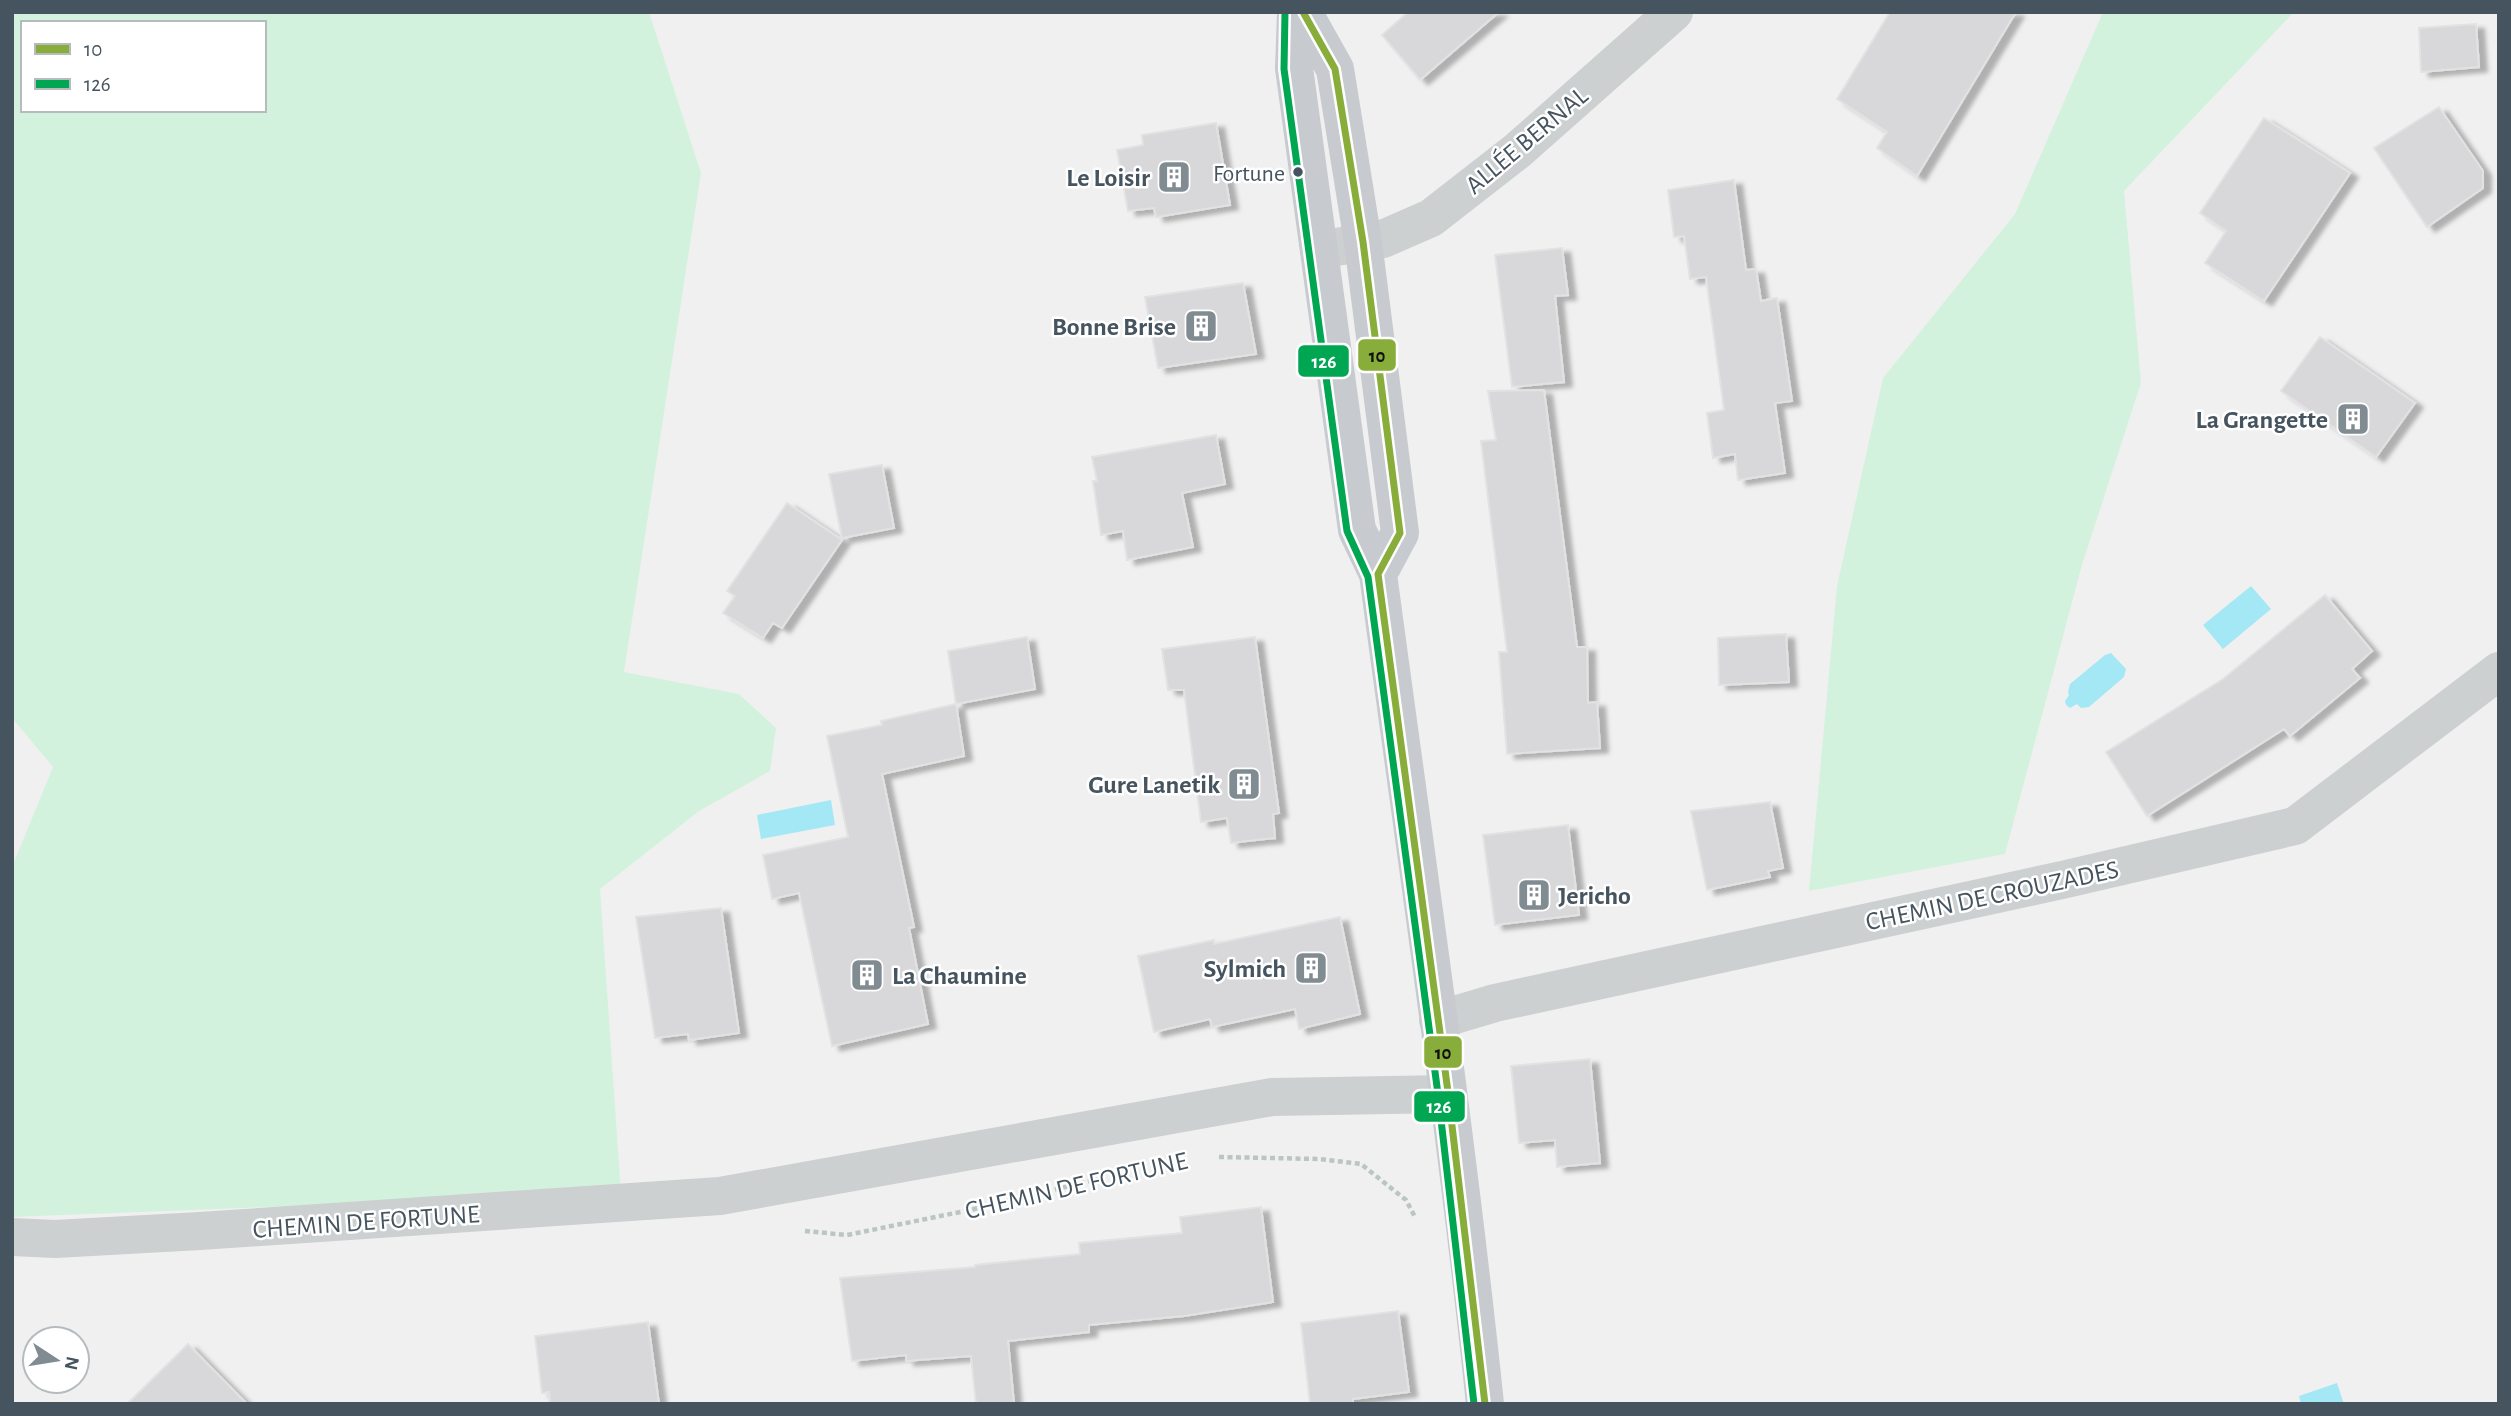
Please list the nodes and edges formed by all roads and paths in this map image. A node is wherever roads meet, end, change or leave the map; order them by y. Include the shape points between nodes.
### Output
1 (1296, 12) edge
2 (1303, 12) edge
3 (1674, 12) edge
4 (1363, 242) junction
5 (1319, 250) junction
6 (1378, 574) junction
7 (2499, 671) edge
8 (1438, 1020) junction
9 (1448, 1094) junction
10 (1217, 1156) dead end
11 (1100, 1178) dead end
12 (1419, 1223) dead end
13 (801, 1231) dead end
14 (12, 1237) edge
15 (1485, 1404) edge

1 - 5 main road via 1294,68
2 - 4 main road via 1335,69
3 - 4 street, ALLÉE BERNAL via 1517,151 1431,218 1383,239
4 - 5 street, ALLÉE BERNAL
4 - 6 main road via 1400,533
5 - 6 main road via 1357,530
6 - 8 main road
7 - 8 street, CHEMIN DE CROUZADES via 2295,826 1495,1003
8 - 9 main road
9 - 14 street, CHEMIN DE FORTUNE via 1272,1097 720,1196 55,1240
9 - 15 main road
10 - 12 path, CHEMIN DE FORTUNE via 1361,1164 1405,1200
11 - 13 path, CHEMIN DE FORTUNE via 847,1236

